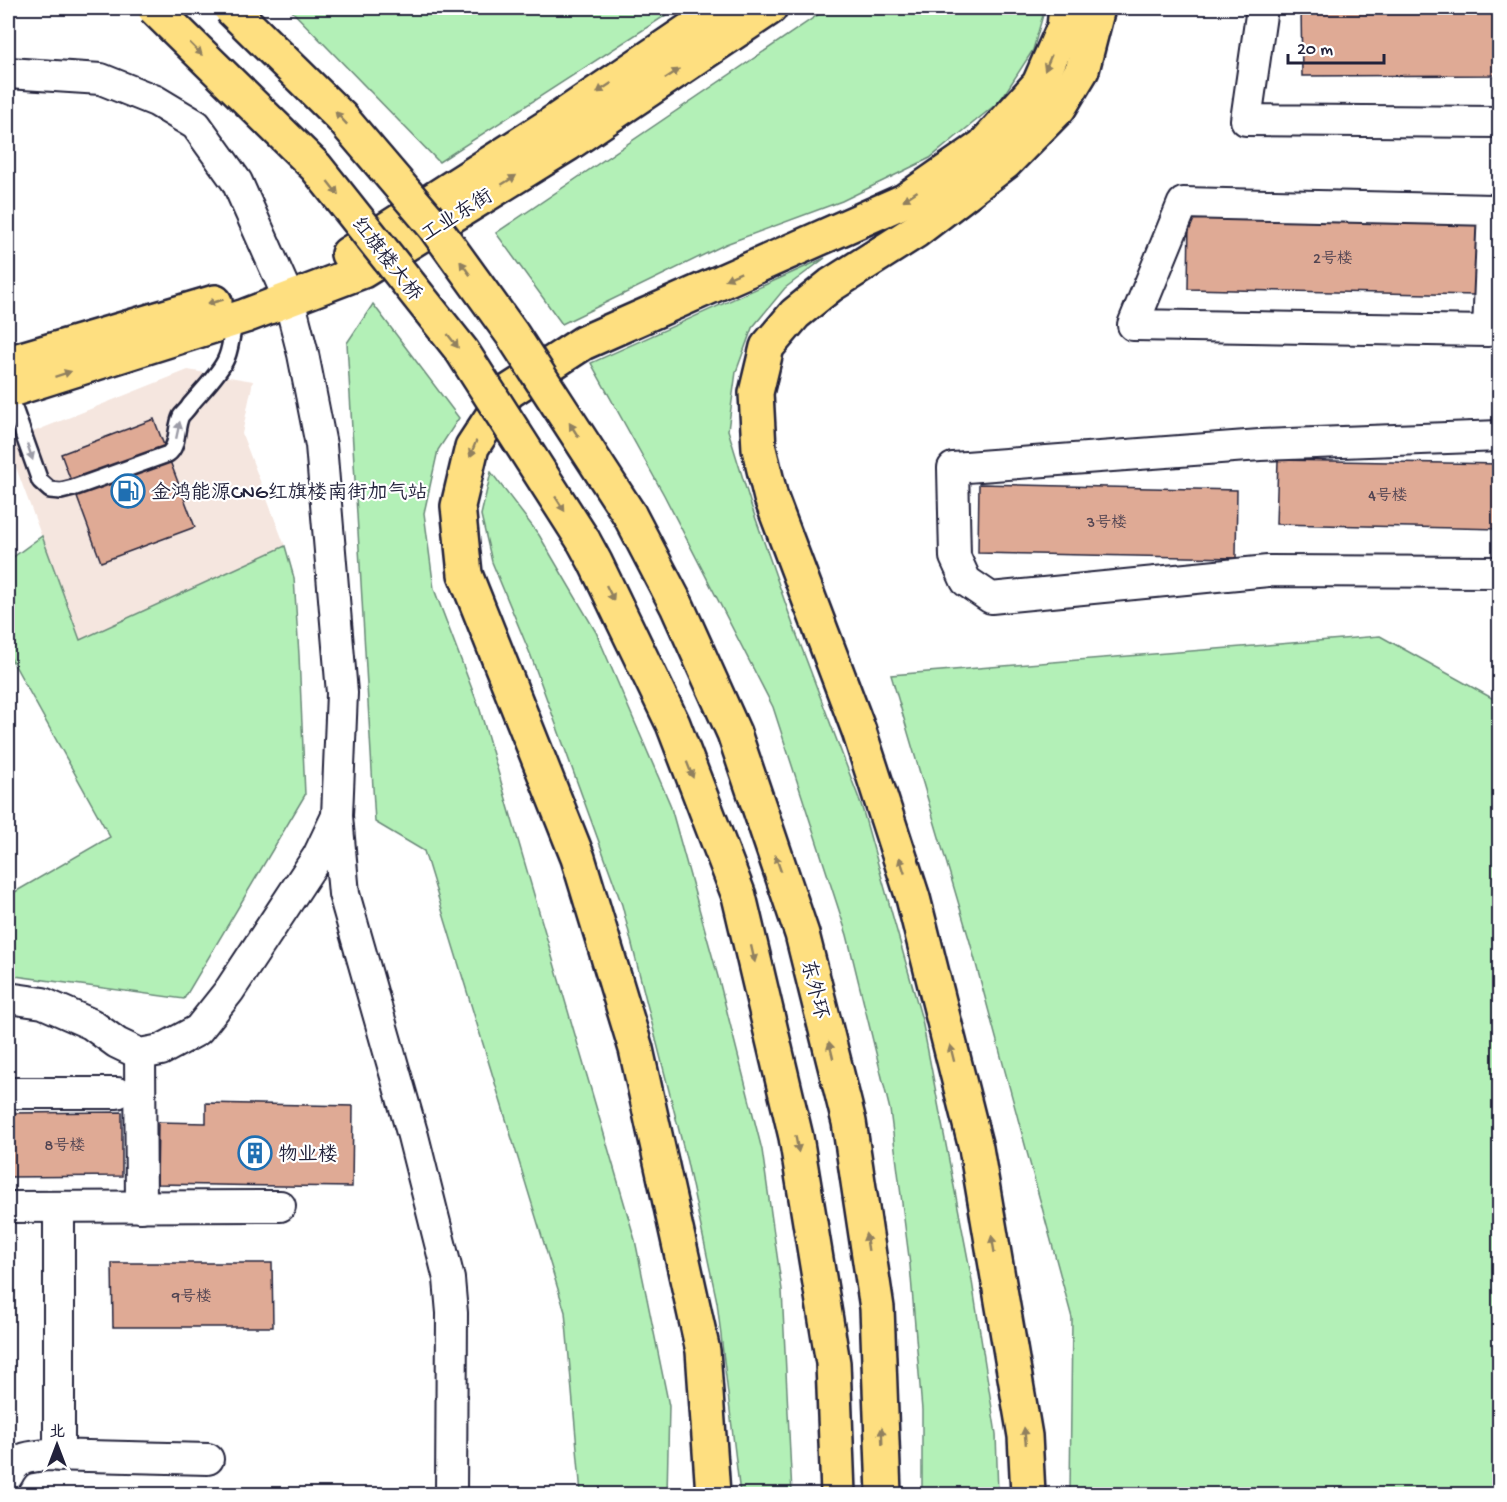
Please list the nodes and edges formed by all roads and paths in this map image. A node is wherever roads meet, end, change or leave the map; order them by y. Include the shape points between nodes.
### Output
1 (154, 8) edge
2 (230, 8) edge
3 (722, 8) edge
4 (770, 8) edge
5 (1066, 8) edge
6 (1098, 8) edge
7 (1262, 8) edge
8 (8, 73) edge
9 (1500, 122) edge
10 (1496, 210) edge
11 (285, 289) junction
12 (237, 318) junction
13 (8, 363) edge
14 (8, 391) edge
15 (8, 399) edge
16 (1500, 435) edge
17 (1500, 572) edge
18 (337, 816) junction
19 (8, 998) edge
20 (140, 1054) junction
21 (8, 1093) edge
22 (117, 1093) dead end
23 (280, 1206) dead end
24 (8, 1207) edge
25 (59, 1207) junction
26 (141, 1207) junction
27 (59, 1456) junction
28 (207, 1459) dead end
29 (8, 1475) edge
30 (452, 1494) edge
31 (713, 1494) edge
32 (838, 1494) edge
33 (884, 1494) edge
34 (1028, 1494) edge

1 -> 32 main road, 红旗楼大桥, bridge via 316,167 462,351 584,540 673,724 739,896 798,1148 833,1363
33 -> 2 main road, 东外环, bridge via 877,1308 849,1122 802,934 734,733 677,606 629,514 512,334 434,226 341,117
3 -> 11 main road, 工业东街 via 547,127
11 -> 4 main road, 工业东街 via 363,271 568,144
5 -> 31 main road via 1064,27 1039,84 982,146 904,201 583,343 508,392 472,447 460,496 465,574 578,858 636,1049 703,1351
34 -> 6 main road via 1025,1436 976,1148 913,898 859,731 771,498 759,449 756,393 766,347 795,314 831,285 916,231 1005,163 1059,108 1082,70
7 - 9 street via 1246,120
8 - 11 street via 101,79 156,101 196,125 237,182
10 - 10 street via 1488,331 1133,325 1184,203
11 - 12 main road, 工业东街
11 -> 13 main road, 工业东街 via 234,297
11 - 18 street via 321,445 342,693
14 -> 12 main road, 工业东街
15 -> 12 lane via 40,481 50,490 73,488 172,451 182,416 224,363
16 - 17 street via 1260,445 953,468 954,557 966,580 991,598 1268,572
18 - 20 street via 318,856 229,991 198,1030 161,1050
18 - 30 street via 344,894 449,1279
19 - 20 street via 43,1003 91,1024
20 - 26 street
21 - 22 street
23 - 26 street
24 - 25 street
25 - 26 street
25 - 27 street
27 - 28 street
27 - 29 street via 27,1457 13,1466

